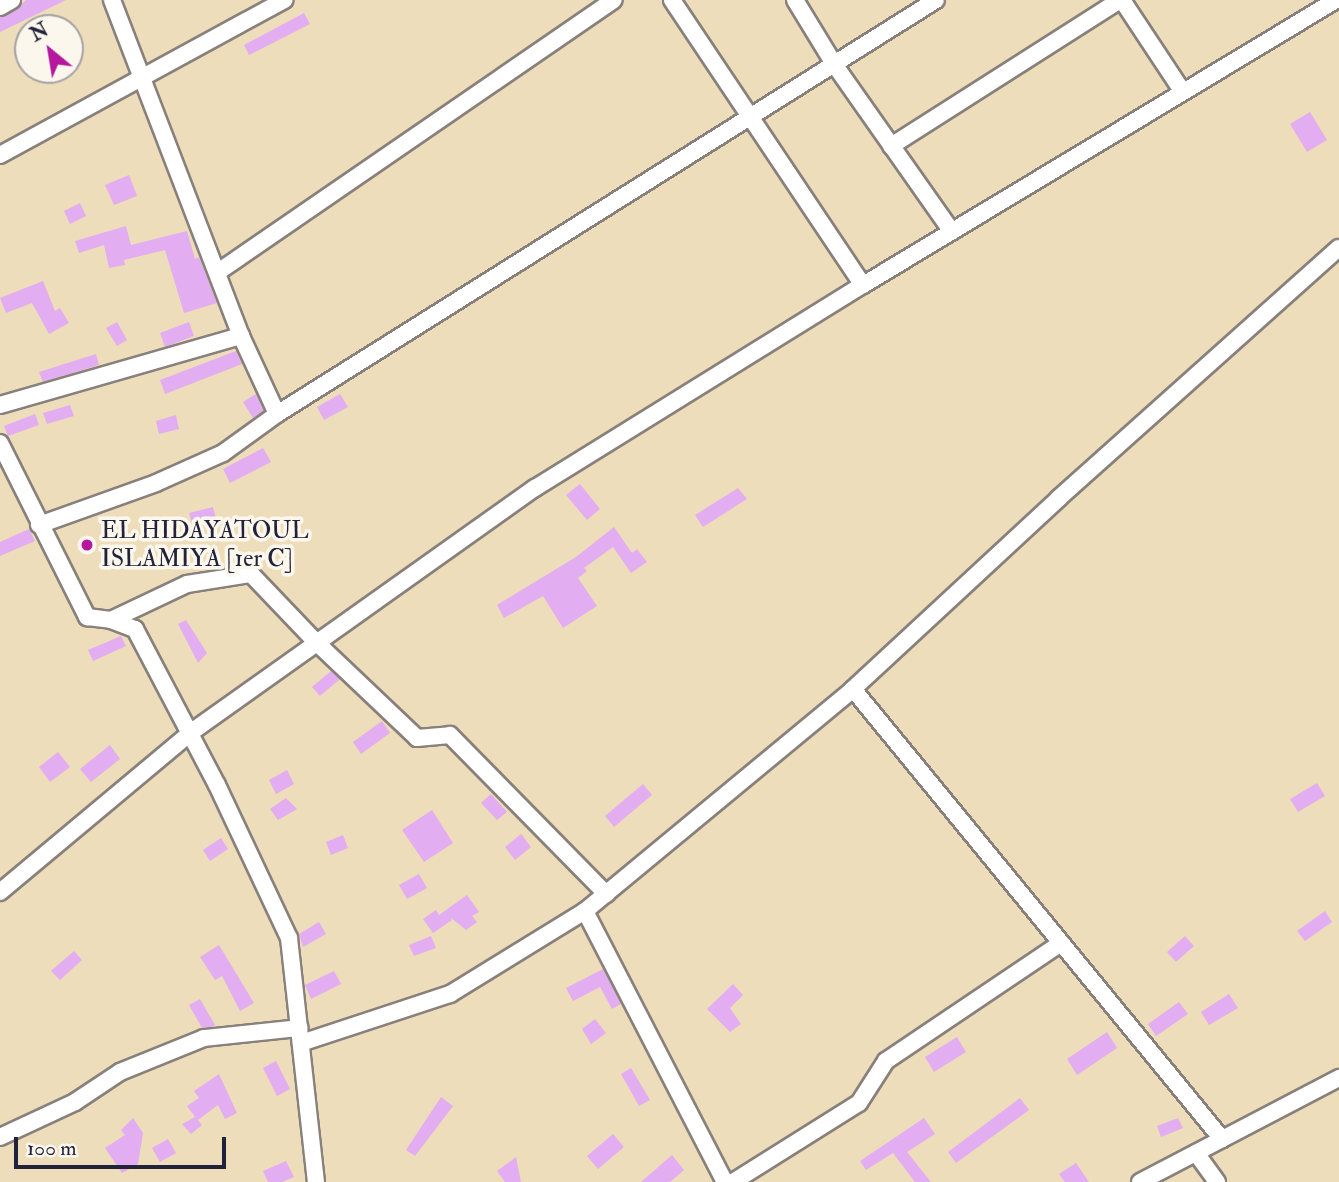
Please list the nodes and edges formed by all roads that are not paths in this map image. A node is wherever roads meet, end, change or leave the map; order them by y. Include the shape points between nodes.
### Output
1 (12, 0) edge
2 (112, 0) edge
3 (284, 0) edge
4 (614, 0) edge
5 (672, 0) edge
6 (795, 0) edge
7 (936, 0) edge
8 (1121, 0) edge
9 (1336, 0) edge
10 (912, 6) edge
11 (0, 7) edge
12 (834, 64) junction
13 (143, 79) junction
14 (1183, 92) junction
15 (750, 117) junction
16 (891, 146) junction
17 (0, 155) edge
18 (951, 232) junction
19 (1339, 248) edge
20 (218, 272) junction
21 (863, 285) junction
22 (241, 336) junction
23 (0, 405) edge
24 (277, 414) junction
25 (0, 443) edge
26 (39, 525) junction
27 (111, 620) junction
28 (317, 643) junction
29 (853, 689) junction
30 (190, 733) junction
31 (0, 892) edge
32 (606, 894) junction
33 (585, 911) junction
34 (1061, 943) junction
35 (300, 1035) junction
36 (1339, 1077) edge
37 (0, 1137) edge
38 (1222, 1139) junction
39 (1196, 1153) junction
40 (316, 1182) edge
41 (725, 1182) edge
42 (733, 1182) edge
43 (1140, 1182) edge
44 (1217, 1182) edge

1 - 11 street
2 - 13 street
3 - 13 street
4 - 20 street
5 - 15 street
6 - 12 street
7 - 10 street
8 - 14 street
8 - 16 street
9 - 14 street
10 - 12 street
12 - 15 street
12 - 16 street
13 - 17 street
13 - 20 street
14 - 18 street
15 - 21 street
15 - 24 street
16 - 18 street
18 - 21 street
19 - 29 street
20 - 22 street
21 - 28 street via 536,488
22 - 23 street
22 - 24 street
24 - 26 street via 223,453 156,483
25 - 26 street
26 - 27 street via 88,617
27 - 28 street via 187,584 251,574
27 - 30 street via 135,629
28 - 30 street
28 - 32 street via 418,738 450,735
29 - 32 street
29 - 34 street
30 - 31 street
30 - 35 street via 289,938
32 - 33 street
33 - 35 street via 450,993
33 - 41 street
34 - 38 street
34 - 42 street via 887,1061 859,1103
35 - 37 street via 204,1038 120,1072 75,1102
35 - 40 street
36 - 38 street
38 - 39 street
39 - 43 street
39 - 44 street

